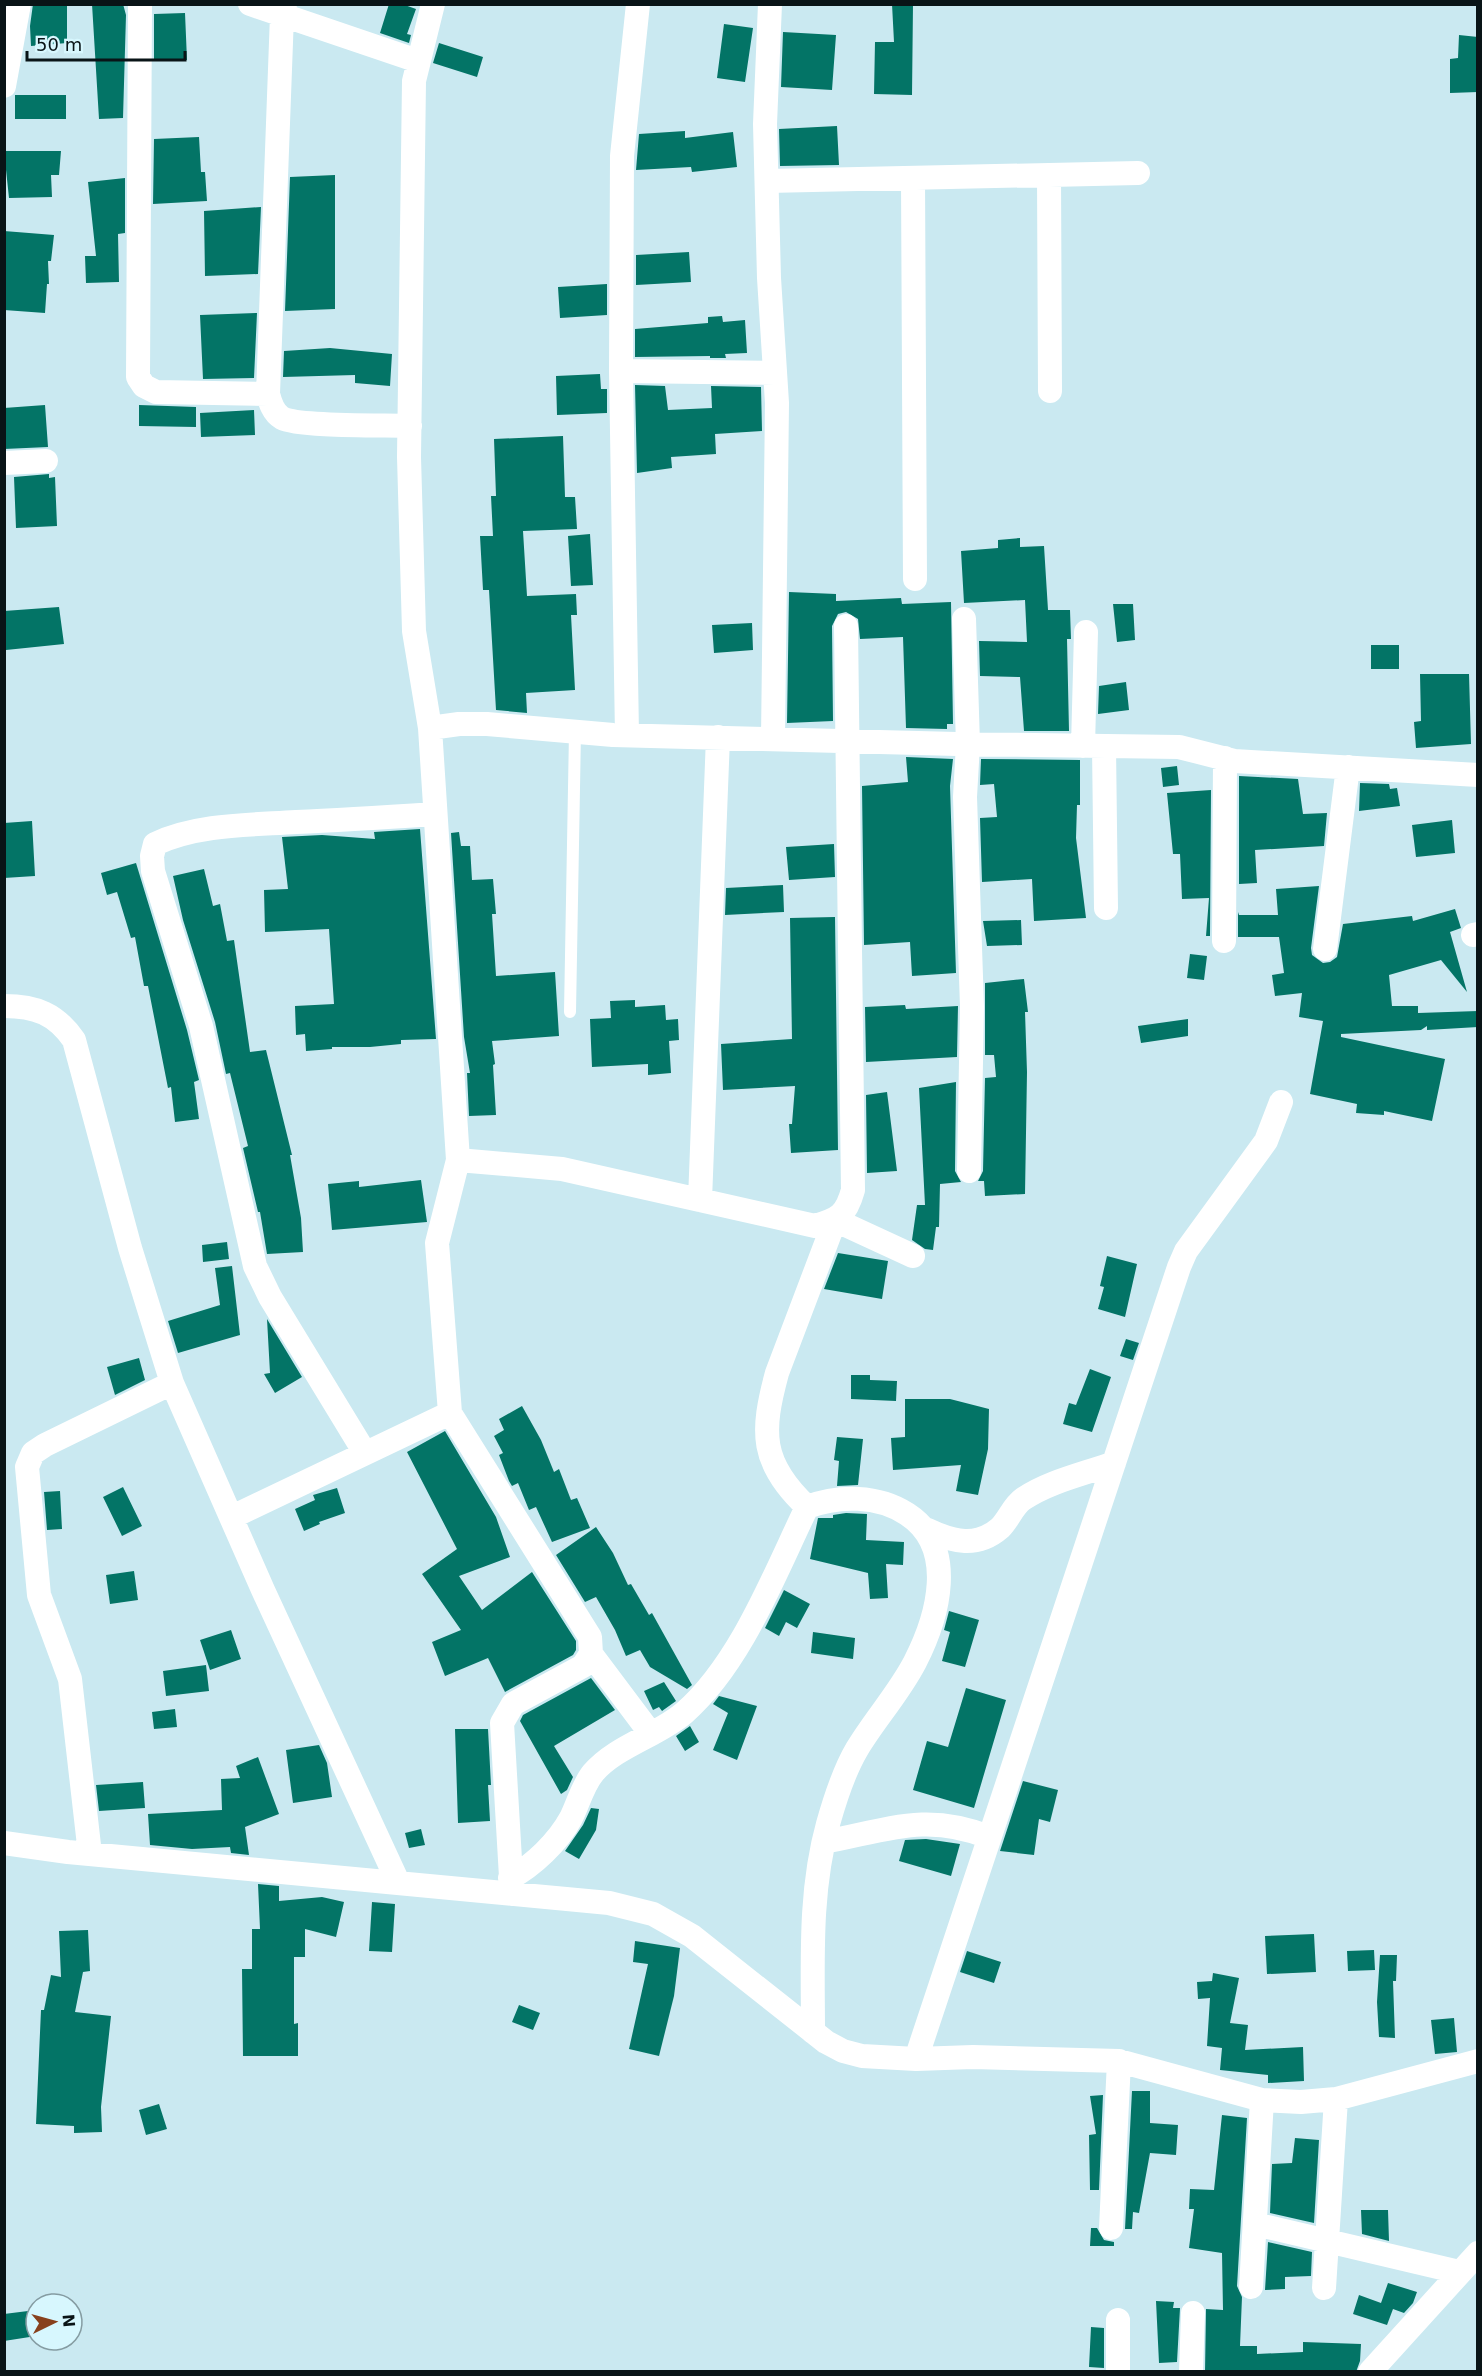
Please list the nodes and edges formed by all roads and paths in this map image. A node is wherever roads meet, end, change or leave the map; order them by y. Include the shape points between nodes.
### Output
1 (19, 4) edge
2 (140, 4) edge
3 (250, 4) edge
4 (433, 4) edge
5 (638, 4) edge
6 (770, 4) edge
7 (283, 10) edge
8 (418, 62) junction
9 (4, 86) edge
10 (1138, 173) dead end
11 (1049, 175) junction
12 (913, 178) junction
13 (767, 181) junction
14 (621, 371) junction
15 (775, 373) junction
16 (1050, 391) dead end
17 (268, 394) junction
18 (410, 426) junction
19 (46, 461) dead end
20 (4, 463) edge
21 (915, 579) dead end
22 (964, 620) dead end
23 (846, 626) dead end
24 (1086, 632) dead end
25 (430, 728) junction
26 (575, 732) junction
27 (627, 735) junction
28 (718, 737) junction
29 (773, 739) junction
30 (846, 741) junction
31 (968, 744) junction
32 (1093, 746) junction
33 (1225, 758) junction
34 (1348, 767) junction
35 (1478, 775) edge
36 (435, 814) junction
37 (1106, 908) dead end
38 (1224, 940) dead end
39 (1325, 949) dead end
40 (4, 1006) edge
41 (570, 1012) dead end
42 (1281, 1102) dead end
43 (458, 1160) junction
44 (969, 1171) dead end
45 (700, 1200) junction
46 (835, 1220) junction
47 (913, 1256) dead end
48 (172, 1383) junction
49 (450, 1413) junction
50 (365, 1453) junction
51 (1114, 1463) junction
52 (807, 1507) junction
53 (232, 1517) junction
54 (928, 1530) junction
55 (591, 1654) junction
56 (651, 1734) junction
57 (989, 1837) junction
58 (825, 1842) junction
59 (4, 1843) edge
60 (90, 1854) junction
61 (398, 1882) junction
62 (511, 1886) junction
63 (813, 2032) junction
64 (915, 2060) junction
65 (1119, 2061) junction
66 (1478, 2061) edge
67 (1336, 2099) junction
68 (1262, 2100) junction
69 (1255, 2224) junction
70 (1111, 2228) dead end
71 (1326, 2241) junction
72 (1478, 2253) edge
73 (1459, 2272) junction
74 (1251, 2287) dead end
75 (1324, 2288) dead end
76 (1193, 2313) dead end
77 (1118, 2320) dead end
78 (1118, 2372) edge
79 (1191, 2372) edge
80 (1370, 2372) edge

1 - 9 street
2 - 17 street via 138,377 144,386 156,392
3 - 7 street
4 - 8 street
5 - 14 street via 622,156
6 - 13 street
7 - 8 street
7 - 17 street
8 - 18 street via 412,136
10 - 11 street
11 - 12 street
11 - 16 street
12 - 13 street
12 - 21 street
13 - 15 street
14 - 15 street
14 - 27 street
15 - 29 street
17 - 18 street via 271,406 281,418 301,423
18 - 25 street via 414,631
19 - 20 street
22 - 31 street
23 - 30 street
24 - 32 street
25 - 26 street via 487,724
25 - 36 street
26 - 27 street
26 - 41 lane
27 - 28 street
28 - 29 street
28 - 45 street
29 - 30 street
30 - 31 street
30 - 46 street via 853,1190 849,1207
31 - 32 street
31 - 44 street via 965,797 972,1007
32 - 33 street via 1179,747
32 - 37 street
33 - 34 street
33 - 38 street
34 - 35 street
34 - 39 street
36 - 43 street
36 - 50 street via 243,825 165,839 155,844 152,856 153,872 217,1088 255,1266
40 - 48 street via 30,1006 63,1023 74,1040 130,1248
42 - 51 street via 1266,1141 1186,1251
43 - 45 street via 562,1169
43 - 49 street via 437,1243
45 - 46 street via 815,1226
46 - 47 street
46 - 52 street via 777,1372 767,1428 775,1468 785,1486
48 - 53 street
48 - 60 street via 45,1444 33,1453 27,1467 39,1595 72,1689
49 - 50 street
49 - 55 street via 590,1637
50 - 53 street
51 - 54 street via 1048,1486 1021,1500 1000,1528 975,1542 948,1540
51 - 57 street
52 - 54 street via 836,1500 874,1501 904,1512
52 - 56 street via 759,1606 708,1690 682,1715
53 - 61 street
54 - 58 street via 938,1564 939,1586 932,1618 915,1661 846,1769
55 - 56 street
55 - 62 street via 583,1666 513,1704 502,1723
56 - 62 street via 592,1774 569,1821
57 - 58 street via 961,1826 929,1824 894,1827
57 - 64 street
58 - 63 street via 812,1940
59 - 60 street
60 - 61 street
61 - 62 street
62 - 63 street via 609,1902 652,1914 692,1936
63 - 64 street via 853,2054
64 - 65 street via 973,2057
65 - 68 street
65 - 70 street
66 - 67 street
67 - 68 street
67 - 71 street
68 - 69 street
69 - 71 street
69 - 74 street
71 - 73 street
71 - 75 street
72 - 73 street
73 - 80 street
76 - 79 street
77 - 78 street

